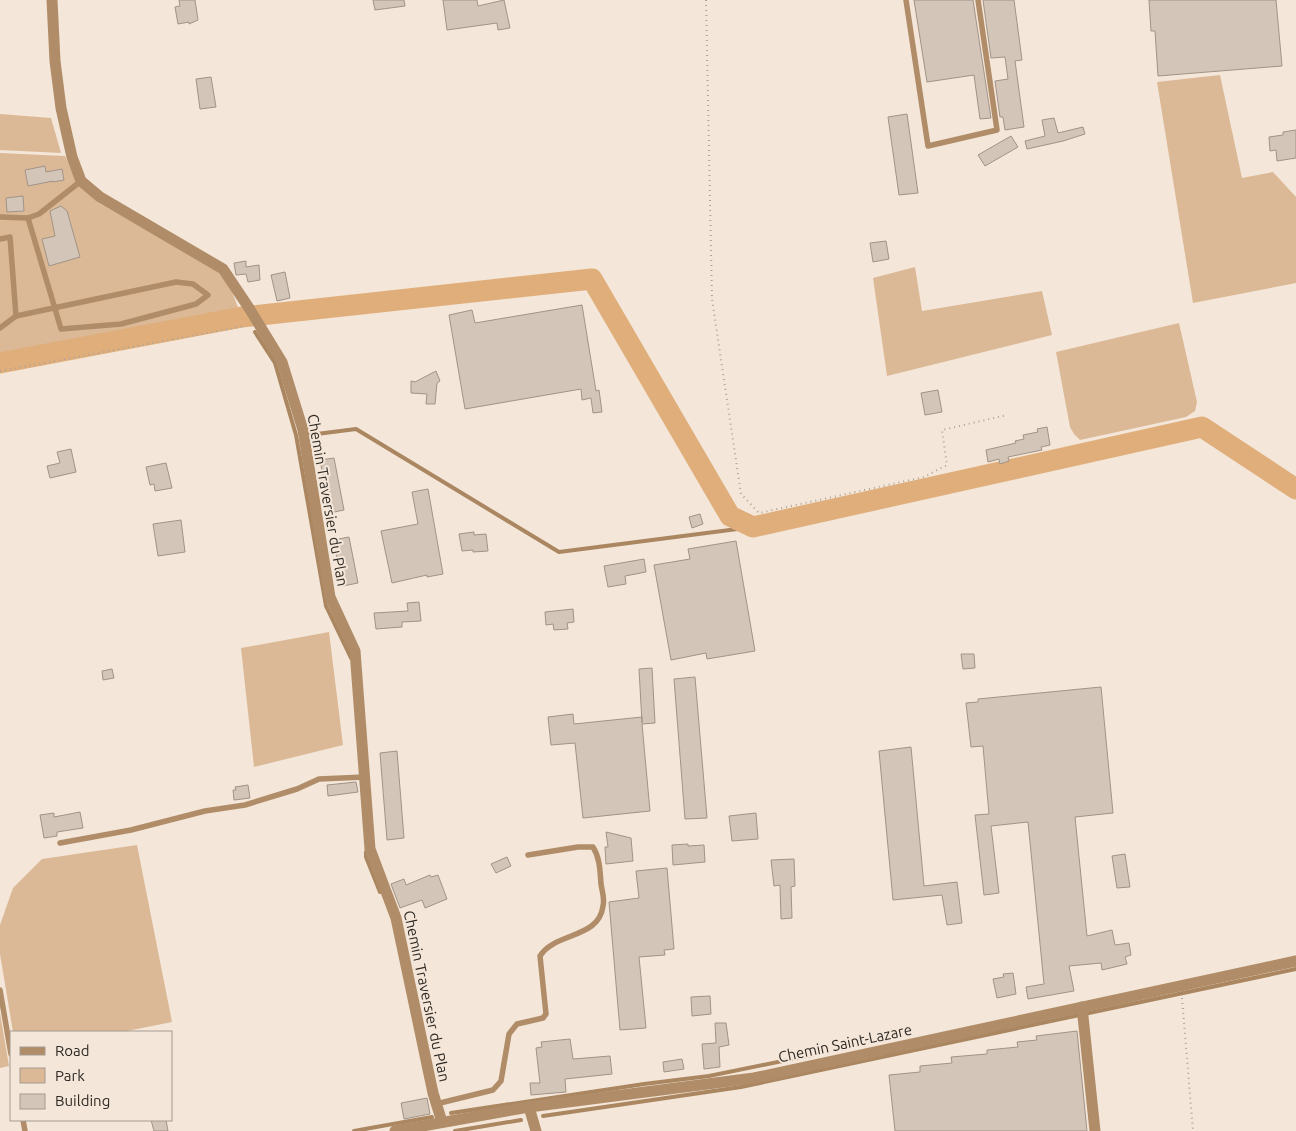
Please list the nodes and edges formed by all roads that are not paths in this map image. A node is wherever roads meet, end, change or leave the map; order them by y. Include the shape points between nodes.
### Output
1 (52, 0) edge
2 (906, 0) edge
3 (978, 0) edge
4 (80, 181) junction
5 (0, 217) edge
6 (28, 218) junction
7 (0, 239) edge
8 (54, 309) junction
9 (16, 316) junction
10 (0, 328) edge
11 (365, 777) junction
12 (60, 843) dead end
13 (528, 855) dead end
14 (1296, 961) edge
15 (0, 990) edge
16 (1082, 1012) junction
17 (10, 1048) edge
18 (436, 1104) junction
19 (529, 1107) junction
20 (442, 1122) junction
21 (395, 1131) edge
22 (536, 1131) edge
23 (1095, 1131) edge

1 - 4 street via 61,108
2 - 3 lane via 928,146 998,130
4 - 6 lane via 38,214
4 - 11 street, Chemin Traversier du Plan via 100,197 223,269 282,362 303,430 330,597 355,652
5 - 6 lane
6 - 8 lane
7 - 9 lane via 10,237
8 - 8 lane via 61,329 121,324 196,304 208,295 194,284 176,282
8 - 9 lane
9 - 10 lane
11 - 12 lane via 319,778 297,789 245,805
11 - 18 street, Chemin Traversier du Plan via 370,849 396,918
13 - 18 lane via 592,847 597,854 600,871 604,905 601,915 587,930 553,944 540,956 546,1014 517,1024 509,1034 502,1081 493,1090
14 - 16 street, Chemin Saint-Lazare
15 - 17 lane
16 - 19 street, Chemin Saint-Lazare via 754,1078
16 - 23 street
18 - 20 street, Chemin Traversier du Plan
19 - 20 street, Chemin Saint-Lazare
19 - 22 street
20 - 21 street, Chemin Saint-Lazare

